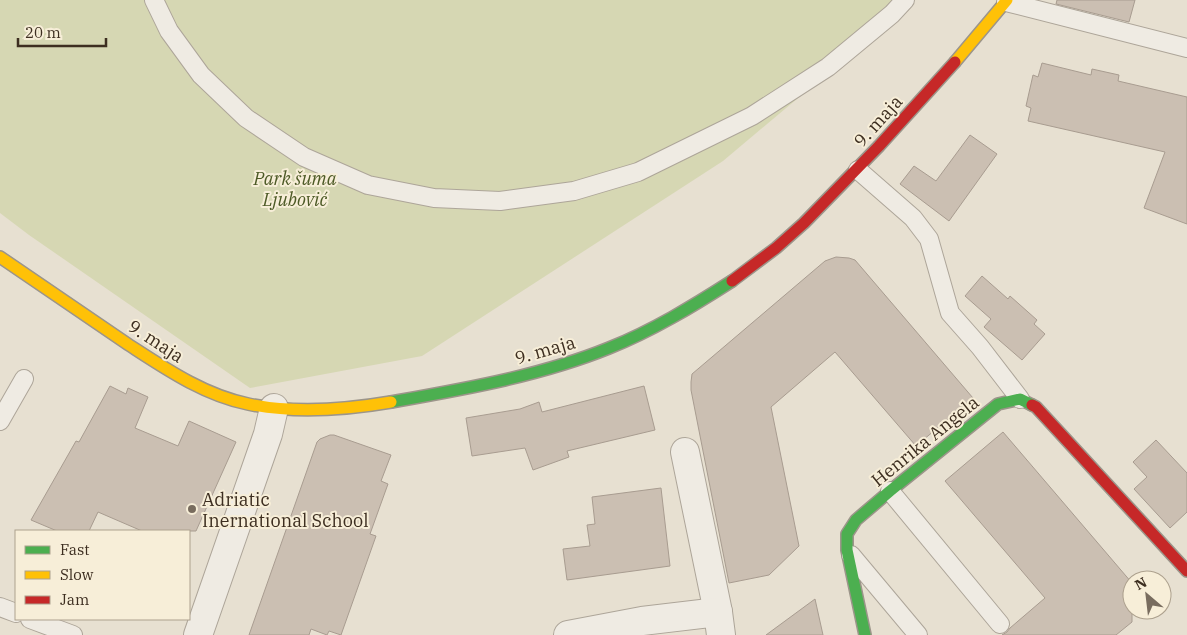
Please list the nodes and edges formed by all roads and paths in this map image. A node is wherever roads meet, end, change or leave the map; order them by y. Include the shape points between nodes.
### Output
1 (154, 0) edge
2 (905, 0) edge
3 (1006, 1) edge
4 (1187, 48) edge
5 (858, 170) junction
6 (0, 257) edge
7 (24, 379) dead end
8 (1020, 399) junction
9 (274, 408) junction
10 (0, 422) edge
11 (685, 452) dead end
12 (890, 491) junction
13 (847, 550) junction
14 (1187, 571) edge
15 (0, 607) edge
16 (15, 613) edge
17 (33, 620) edge
18 (720, 624) edge
19 (1000, 624) dead end
20 (73, 635) edge
21 (198, 635) edge
22 (568, 635) edge
23 (865, 635) edge
24 (918, 635) edge

1 - 2 lane via 170,31 201,75 246,118 304,157 368,185 434,198 500,201 574,190 638,172 752,116 828,67
3 - 4 lane
3 - 5 street, 9. maja
5 - 8 lane via 913,218 929,239 950,313
5 - 9 street, 9. maja via 799,228 747,270 663,322 610,348 530,374 382,404 343,409
6 - 9 street, 9. maja via 179,377 207,391 246,404
7 - 10 lane
8 - 12 street, Henrika Angela via 998,404
8 - 14 street via 1036,407
9 - 21 street via 268,434
11 - 18 street
12 - 13 street, Henrika Angela via 856,520 847,534
12 - 19 lane
13 - 23 street, Henrika Angela
13 - 24 lane
15 - 16 lane
17 - 20 lane
18 - 22 street via 642,621

